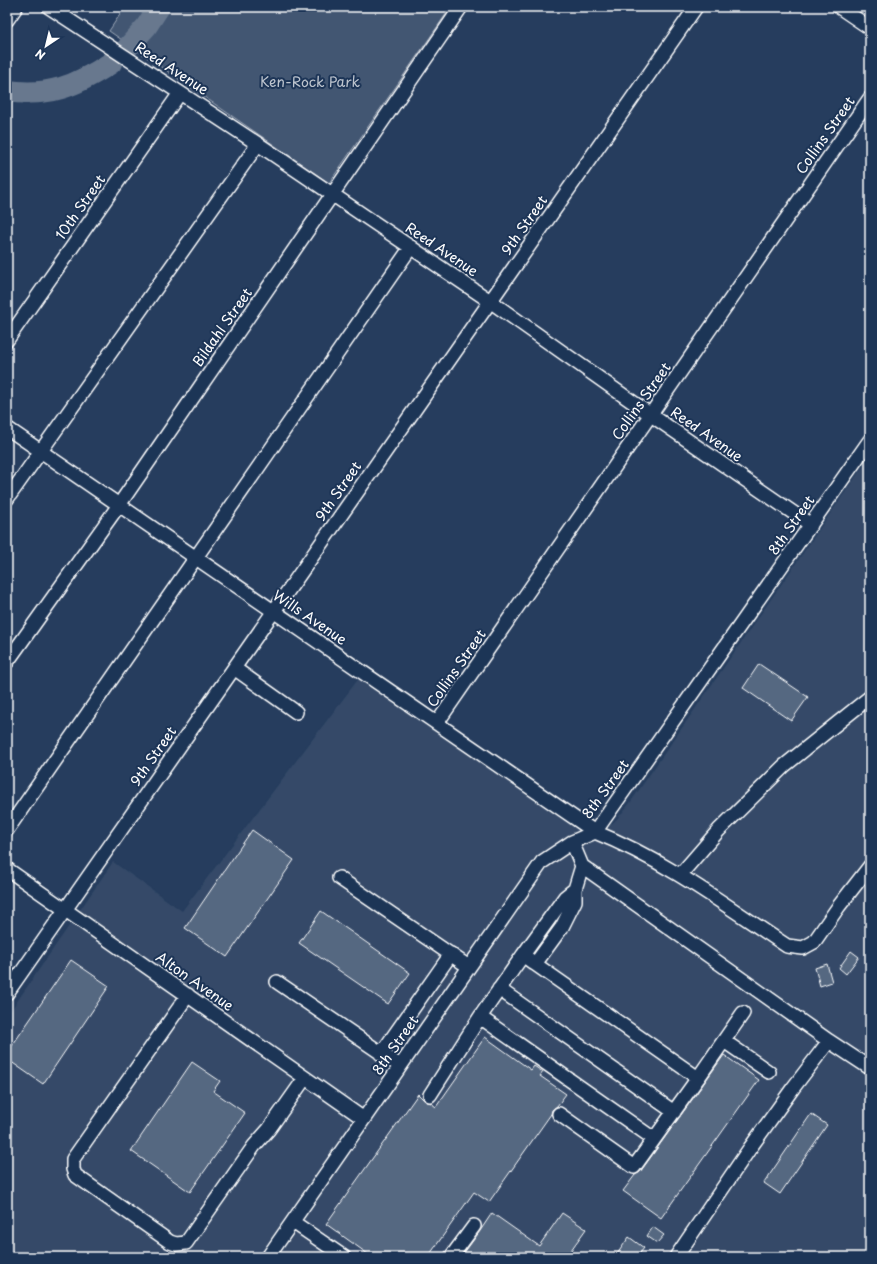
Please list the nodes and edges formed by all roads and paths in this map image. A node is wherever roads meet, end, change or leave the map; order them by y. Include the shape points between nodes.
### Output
1 (16, 7) edge
2 (49, 7) edge
3 (461, 7) edge
4 (696, 7) edge
5 (839, 7) edge
6 (7, 20) edge
7 (870, 28) edge
8 (180, 93) junction
9 (870, 98) edge
10 (258, 144) junction
11 (333, 194) junction
12 (411, 247) junction
13 (490, 301) junction
14 (7, 340) edge
15 (651, 415) junction
16 (7, 428) edge
17 (870, 440) edge
18 (41, 451) junction
19 (7, 499) edge
20 (119, 505) junction
21 (811, 525) junction
22 (196, 558) junction
23 (273, 611) junction
24 (7, 662) edge
25 (234, 668) junction
26 (870, 697) edge
27 (296, 712) dead end
28 (438, 723) junction
29 (7, 830) edge
30 (596, 832) junction
31 (572, 842) junction
32 (582, 866) junction
33 (870, 866) edge
34 (7, 869) edge
35 (680, 875) junction
36 (339, 878) dead end
37 (575, 889) junction
38 (65, 909) junction
39 (451, 954) junction
40 (523, 955) junction
41 (535, 964) junction
42 (469, 966) junction
43 (277, 982) dead end
44 (499, 989) junction
45 (7, 992) edge
46 (188, 995) junction
47 (743, 1013) dead end
48 (480, 1017) junction
49 (724, 1041) junction
50 (829, 1041) junction
51 (381, 1054) junction
52 (400, 1066) junction
53 (870, 1068) edge
54 (769, 1072) dead end
55 (305, 1078) junction
56 (698, 1078) junction
57 (430, 1095) dead end
58 (674, 1112) junction
59 (559, 1114) dead end
60 (364, 1119) junction
61 (654, 1139) junction
62 (293, 1222) junction
63 (474, 1226) dead end
64 (268, 1257) edge
65 (344, 1257) edge
66 (451, 1257) edge
67 (676, 1257) edge

1 - 6 street
2 - 8 street, Reed Avenue
3 - 11 street, Bildahl Street
4 - 13 street, 9th Street
5 - 7 street
8 - 10 street, Reed Avenue
8 - 14 street, 10th Street
9 - 15 street, Collins Street
10 - 11 street, Reed Avenue
10 - 18 street
11 - 12 street, Reed Avenue
11 - 20 street, Bildahl Street
12 - 13 street, Reed Avenue
12 - 22 street
13 - 15 street, Reed Avenue
13 - 23 street, 9th Street
15 - 21 street, Reed Avenue
15 - 28 street, Collins Street
16 - 18 street, Wills Avenue
17 - 21 street, 8th Street
18 - 19 street
18 - 20 street, Wills Avenue
20 - 22 street, Wills Avenue
20 - 24 street, Bildahl Street
21 - 30 street, 8th Street
22 - 23 street, Wills Avenue
22 - 29 street
23 - 25 street, 9th Street
23 - 28 street, Wills Avenue
25 - 27 street
25 - 38 street, 9th Street
26 - 35 street via 784,766 719,830
28 - 30 street, Wills Avenue
30 - 31 street, 8th Street
30 - 35 street, Wills Avenue via 624,844
31 - 32 street
31 - 42 street, 8th Street via 542,862
32 - 37 street
32 - 50 street
33 - 35 street, Wills Avenue via 814,942 803,948 787,946
34 - 38 street, Alton Avenue
36 - 39 street
37 - 40 street via 565,897
37 - 41 street via 575,901 562,927
38 - 45 street, 9th Street
38 - 46 street, Alton Avenue
39 - 42 street
39 - 51 street
40 - 41 street
40 - 44 street
41 - 56 street
42 - 52 street, 8th Street
43 - 51 street
44 - 48 street
44 - 58 street
46 - 55 street, Alton Avenue
46 - 55 street via 74,1159 72,1169 75,1175 151,1229 170,1242 186,1243
47 - 49 street
48 - 57 street
48 - 61 street
49 - 54 street
49 - 56 street
50 - 53 street
50 - 67 street via 750,1148
51 - 52 street
52 - 60 street, 8th Street
55 - 60 street, Alton Avenue
56 - 58 street
58 - 61 street
59 - 61 street via 634,1167
60 - 62 street, 8th Street
62 - 64 street, 8th Street
62 - 65 street
63 - 66 street

